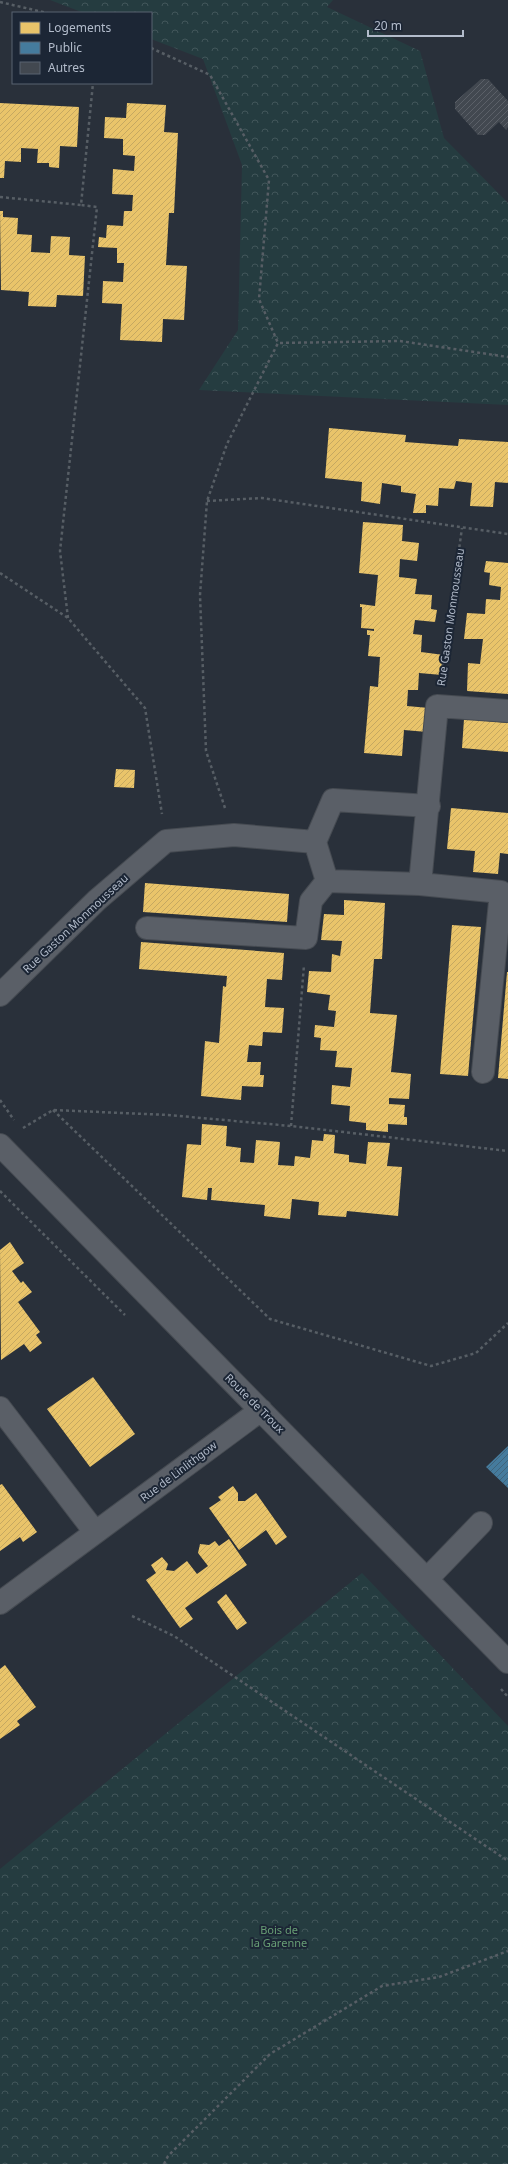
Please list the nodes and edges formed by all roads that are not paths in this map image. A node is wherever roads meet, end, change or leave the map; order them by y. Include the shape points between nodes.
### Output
1 (508, 711) edge
2 (429, 806) junction
3 (315, 842) junction
4 (327, 882) junction
5 (420, 884) junction
6 (147, 928) dead end
7 (0, 995) edge
8 (482, 1072) dead end
9 (0, 1145) edge
10 (0, 1408) edge
11 (261, 1410) junction
12 (481, 1523) dead end
13 (95, 1532) junction
14 (427, 1579) junction
15 (0, 1603) edge
16 (508, 1662) edge

1 - 2 street via 438,706
2 - 3 street via 333,800
2 - 5 street
3 - 4 street
3 - 7 street, Rue Gaston Monmousseau via 234,835 166,841 97,900
4 - 5 street
4 - 6 street via 311,901 306,938
5 - 8 street via 501,892
9 - 11 street, Route de Troux
10 - 13 street
11 - 13 street, Rue de Linlithgow
11 - 14 street, Route de Troux
12 - 14 street
13 - 15 street, Rue de Linlithgow
14 - 16 street, Route de Troux

